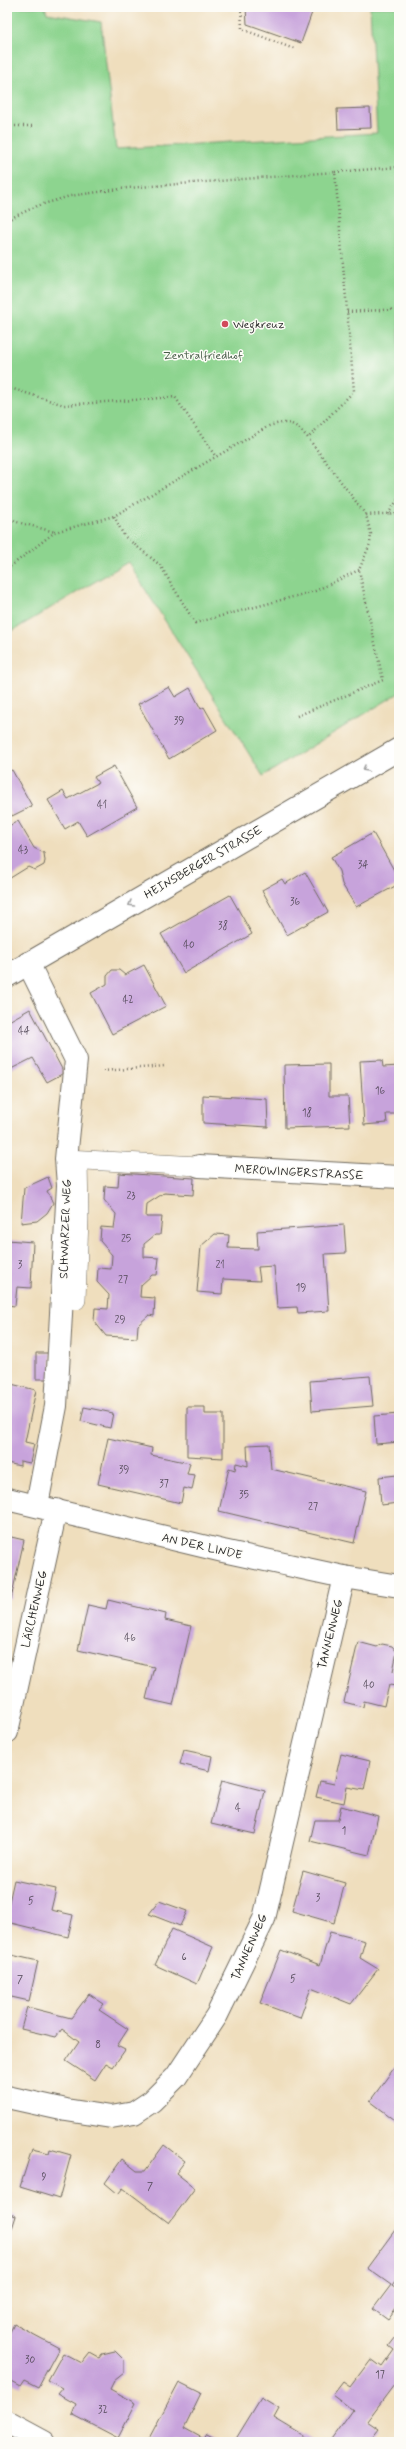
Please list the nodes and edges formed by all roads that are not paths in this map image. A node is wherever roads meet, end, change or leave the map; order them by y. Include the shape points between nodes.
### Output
1 (399, 749) edge
2 (28, 963) junction
3 (7, 976) edge
4 (72, 1159) junction
5 (199, 1166) joint
6 (399, 1178) edge
7 (76, 1300) dead end
8 (7, 1499) edge
9 (47, 1507) junction
10 (344, 1577) junction
11 (399, 1586) edge
12 (7, 1732) edge
13 (7, 2097) edge
14 (7, 2422) edge
15 (44, 2442) edge

1 -> 2 street, HEINSBERGER STRASSE
2 - 3 street, HEINSBERGER STRASSE
2 - 4 street, SCHWARZER WEG via 76,1060
4 - 5 lane
4 - 7 lane via 79,1219
4 - 9 street, SCHWARZER WEG via 68,1185 56,1406
5 - 6 street, MEROWINGERSTRASSE
8 - 9 street, AN DER LINDE
9 - 10 street, AN DER LINDE via 223,1552
9 - 12 street, LÄRCHENWEG
10 - 11 street, AN DER LINDE
10 - 13 street, TANNENWEG via 264,1919 217,2015 176,2077 152,2101 134,2113 112,2117
14 - 15 street

